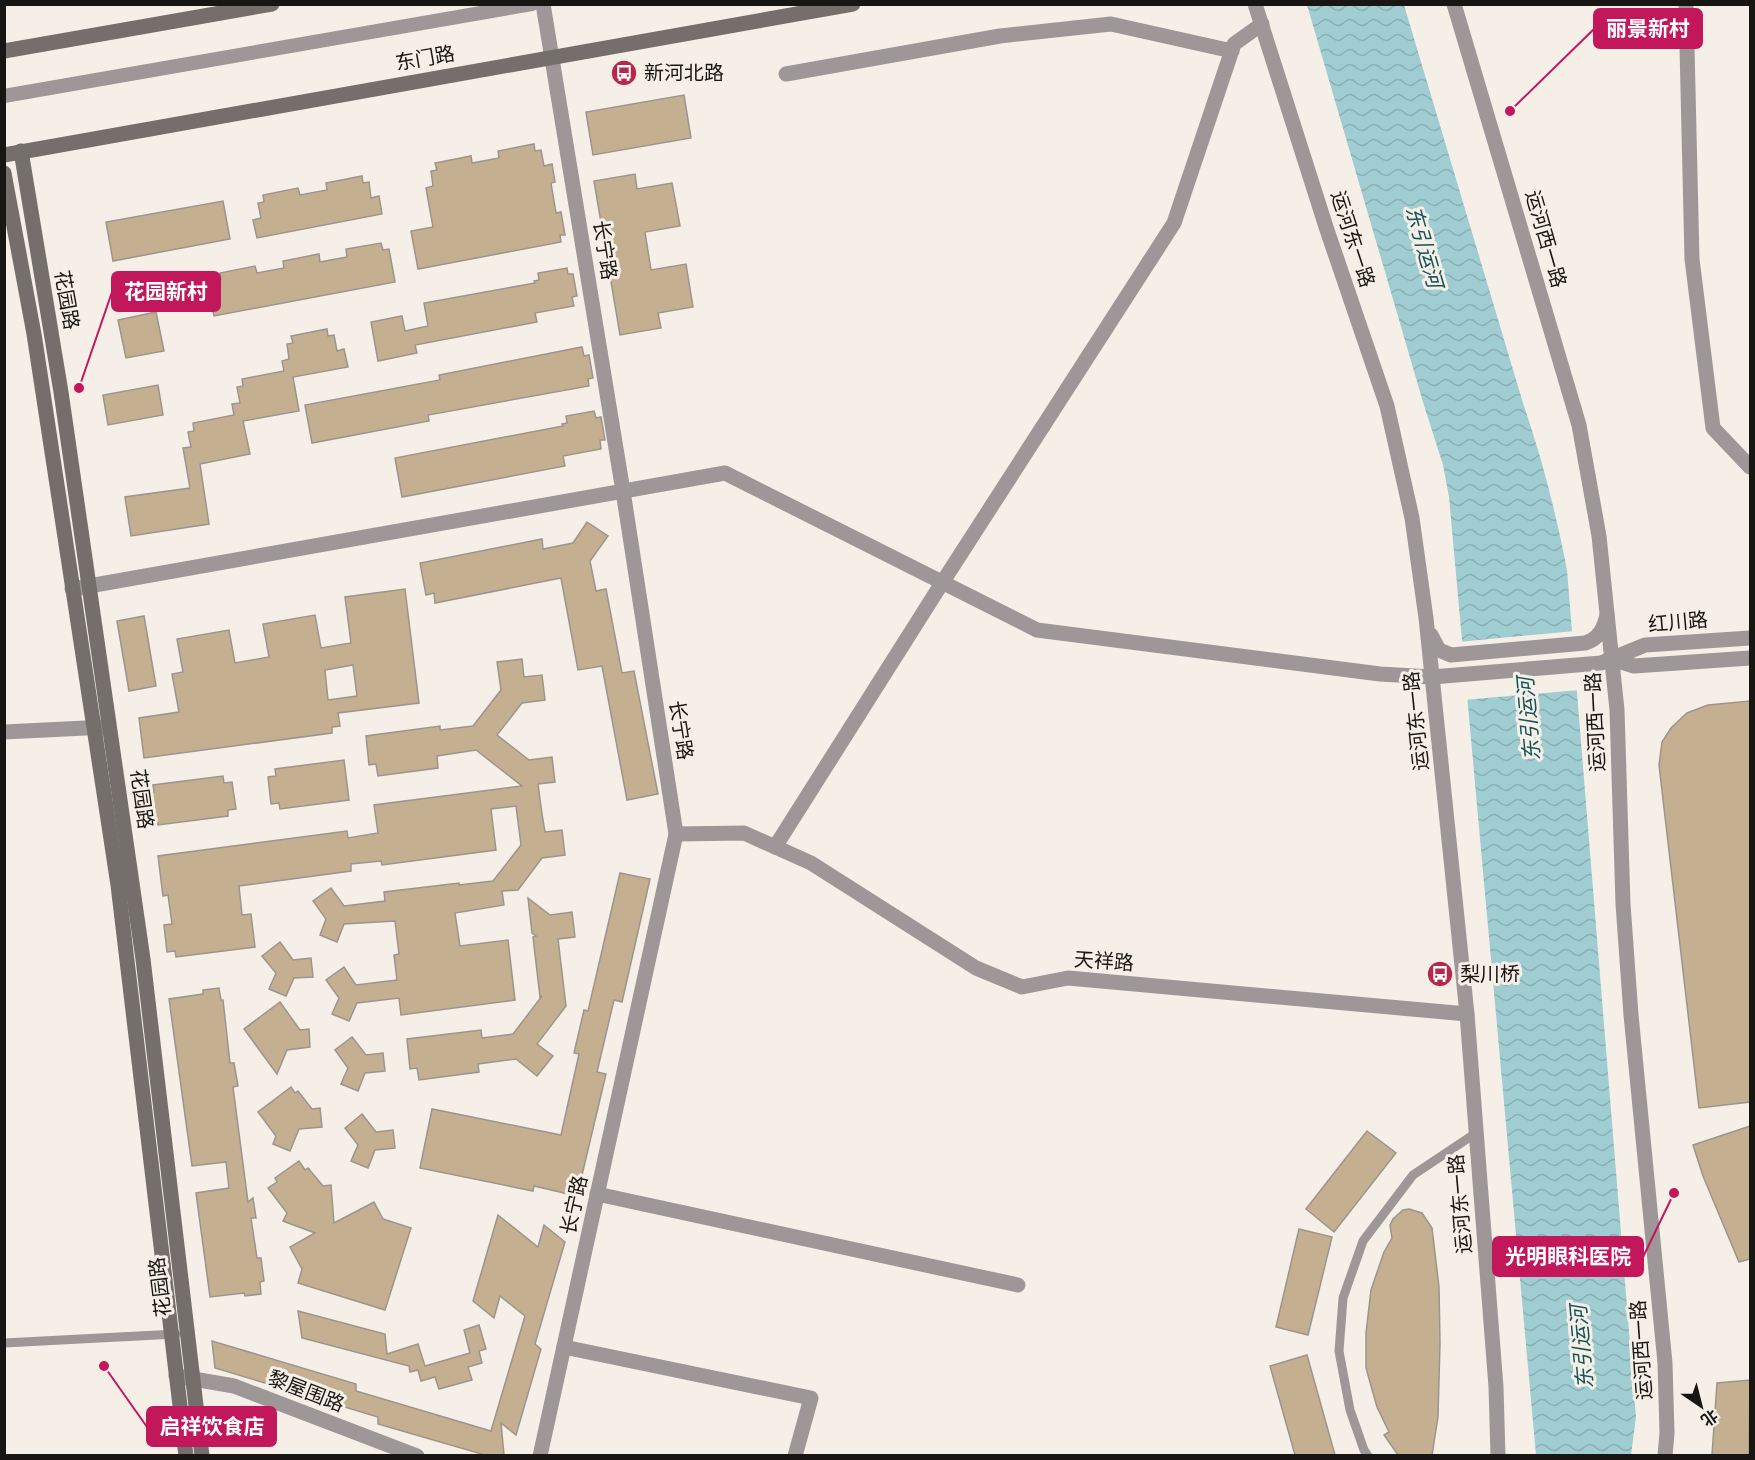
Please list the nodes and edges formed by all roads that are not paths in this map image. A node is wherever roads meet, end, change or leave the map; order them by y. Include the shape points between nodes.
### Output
1 (272, 4) edge
2 (532, 4) edge
3 (543, 4) edge
4 (853, 4) edge
5 (1255, 4) edge
6 (1454, 4) edge
7 (1686, 4) edge
8 (1262, 24) junction
9 (4, 51) edge
10 (1232, 51) junction
11 (552, 57) junction
12 (786, 74) dead end
13 (4, 96) edge
14 (21, 151) junction
15 (4, 154) edge
16 (4, 173) edge
17 (1750, 467) edge
18 (623, 491) junction
19 (942, 582) junction
20 (91, 586) junction
21 (72, 589) junction
22 (1608, 606) junction
23 (1426, 618) junction
24 (1750, 638) edge
25 (1750, 658) edge
26 (1612, 659) junction
27 (1432, 677) junction
28 (111, 727) junction
29 (93, 728) junction
30 (4, 732) edge
31 (676, 834) junction
32 (775, 847) junction
33 (1467, 1014) junction
34 (1476, 1133) junction
35 (597, 1194) junction
36 (1018, 1285) dead end
37 (179, 1334) junction
38 (4, 1343) edge
39 (564, 1347) junction
40 (184, 1377) junction
41 (186, 1455) edge
42 (202, 1455) edge
43 (417, 1455) edge
44 (540, 1455) edge
45 (795, 1455) edge
46 (1368, 1455) edge
47 (1498, 1455) edge
48 (1665, 1455) edge

1 - 9 main road
2 - 13 street
3 - 11 street, 长宁路
4 - 11 main road, 东门路
5 - 8 street, 运河东一路
6 - 22 street, 运河西一路 via 1579,425
7 - 17 street via 1692,259 1713,428
8 - 10 street via 1234,44
8 - 23 street, 运河东一路 via 1387,406 1412,518
10 - 12 street via 1111,24 1000,36
10 - 19 street via 1174,223
11 - 14 main road, 东门路
11 - 18 street, 长宁路
14 - 15 main road, 东门路
14 - 20 main road, 花园路
16 - 21 main road, 花园路 via 34,334
18 - 19 street, 红川路 via 725,473
18 - 20 street, 红川路
18 - 31 street, 长宁路
19 - 27 street, 红川路 via 1037,630 1380,674
19 - 32 street
20 - 21 street, 红川路
20 - 28 main road, 花园路
21 - 29 main road, 花园路
22 - 23 street via 1602,630 1585,644 1451,655 1439,650
22 - 26 street, 运河西一路
23 - 27 street, 运河东一路
24 - 26 street, 红川路 via 1645,645
25 - 26 street, 红川路 via 1634,666
26 - 27 street, 红川路
26 - 48 street, 运河西一路 via 1631,1015 1665,1363
27 - 33 street, 运河东一路
28 - 29 street
28 - 37 main road, 花园路 via 143,959
29 - 30 street
29 - 37 main road, 花园路
31 - 32 street, 天祥路 via 744,832
31 - 35 street, 长宁路
32 - 33 street, 天祥路 via 811,863 976,968 1022,987 1068,978
33 - 34 street, 运河东一路
34 - 46 lane via 1413,1175 1363,1241 1346,1289 1339,1351 1350,1410
34 - 47 street, 运河东一路
35 - 36 street
35 - 39 street, 长宁路
37 - 38 lane
37 - 40 main road, 花园路
39 - 44 street, 长宁路
39 - 45 street via 811,1398
40 - 41 main road, 花园路
40 - 42 main road, 花园路
40 - 43 street, 黎屋围路 via 234,1386

